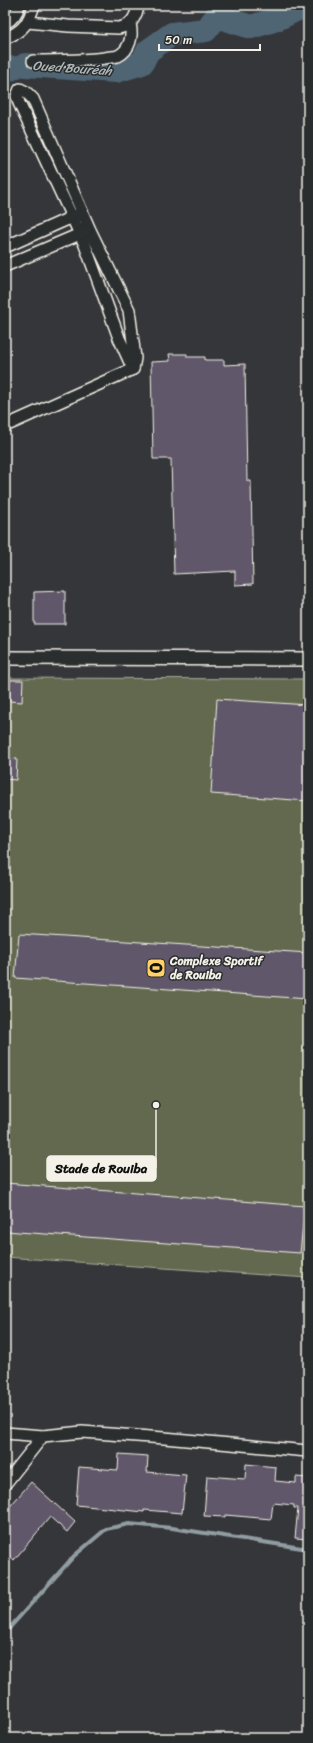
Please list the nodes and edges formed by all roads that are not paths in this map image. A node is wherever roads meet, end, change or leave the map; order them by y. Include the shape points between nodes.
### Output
1 (19, 5) edge
2 (34, 5) edge
3 (138, 5) edge
4 (8, 21) edge
5 (28, 22) junction
6 (130, 24) junction
7 (16, 33) junction
8 (5, 38) edge
9 (33, 61) dead end
10 (84, 213) junction
11 (72, 217) junction
12 (85, 232) junction
13 (5, 247) edge
14 (5, 266) edge
15 (134, 369) junction
16 (5, 426) edge
17 (5, 658) edge
18 (308, 659) edge
19 (5, 1433) edge
20 (43, 1436) junction
21 (308, 1452) edge
22 (5, 1484) edge

1 - 4 street via 17,13
2 - 5 street
3 - 6 street
4 - 7 street
5 - 6 street via 119,28
5 - 7 street
6 - 9 street via 132,30 127,49 118,56
7 - 8 street
10 - 11 street
10 - 11 street via 33,99 20,89 17,96 19,103
10 - 12 street
11 - 12 street
11 - 13 street
12 - 14 street
12 - 15 street via 119,338
12 - 15 street via 129,310
15 - 16 street
17 - 18 street
19 - 20 street
20 - 21 street via 82,1432
20 - 22 street

